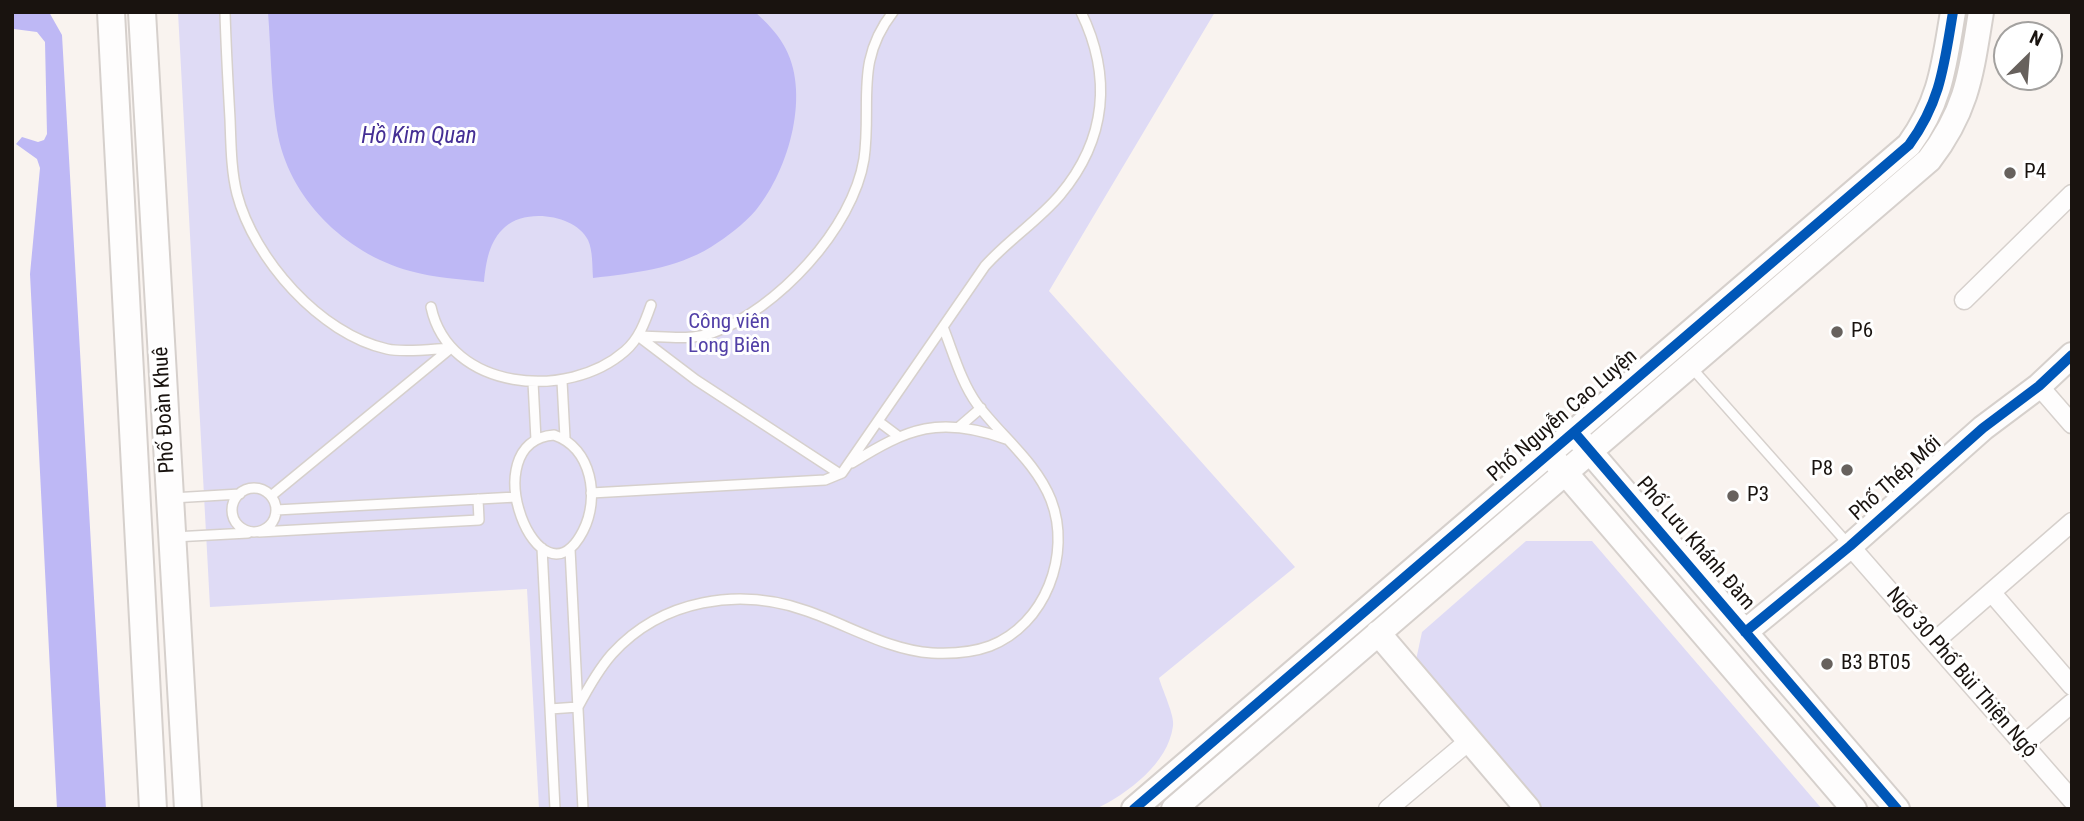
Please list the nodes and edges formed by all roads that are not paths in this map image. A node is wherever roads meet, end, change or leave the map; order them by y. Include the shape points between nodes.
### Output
1 (111, 12) edge
2 (142, 12) edge
3 (225, 12) edge
4 (893, 12) edge
5 (1081, 12) edge
6 (1952, 12) edge
7 (1981, 12) edge
8 (2072, 194) edge
9 (1964, 300) dead end
10 (651, 305) dead end
11 (431, 307) dead end
12 (943, 327) junction
13 (638, 336) junction
14 (451, 348) junction
15 (2072, 355) edge
16 (1689, 365) junction
17 (562, 381) junction
18 (533, 382) junction
19 (2039, 386) junction
20 (981, 408) junction
21 (878, 421) junction
22 (2072, 424) edge
23 (959, 428) junction
24 (1574, 432) junction
25 (898, 436) junction
26 (565, 439) junction
27 (536, 440) junction
28 (1009, 440) junction
29 (1590, 451) junction
30 (1549, 453) junction
31 (844, 470) junction
32 (1565, 472) junction
33 (591, 493) junction
34 (240, 494) junction
35 (271, 496) junction
36 (516, 497) junction
37 (170, 498) junction
38 (478, 499) junction
39 (276, 510) junction
40 (2072, 522) edge
41 (256, 532) junction
42 (172, 537) junction
43 (1850, 546) junction
44 (542, 548) junction
45 (570, 549) junction
46 (1992, 593) junction
47 (1745, 632) junction
48 (1378, 634) junction
49 (1934, 642) junction
50 (2072, 687) edge
51 (2072, 703) edge
52 (578, 707) junction
53 (550, 709) junction
54 (1470, 740) junction
55 (2023, 745) junction
56 (2072, 800) edge
57 (153, 809) edge
58 (188, 809) edge
59 (555, 809) edge
60 (583, 809) edge
61 (1133, 809) edge
62 (1174, 809) edge
63 (1388, 809) edge
64 (1528, 809) edge
65 (1854, 809) edge
66 (1897, 809) edge

1 - 57 main road, Phố Đoàn Khuê
2 - 37 main road, Phố Đoàn Khuê
3 - 14 lane via 236,192 262,251 296,293 338,328 388,350
4 - 13 lane via 868,60 867,132 856,190 822,245 786,285 738,321 694,337
5 - 12 lane via 1100,69 1101,101 1088,148 1061,194 985,265
6 - 24 street, Phố Nguyễn Cao Luyện via 1942,80 1909,145
7 - 16 street, Phố Nguyễn Cao Luyện via 1961,108 1929,160
8 - 9 street
10 - 13 lane
11 - 14 lane
12 - 20 lane
12 - 21 lane
13 - 17 lane via 624,352 591,372
13 - 31 lane via 696,380
14 - 18 lane via 487,371
14 - 35 lane
15 - 19 street, Phố Thép Mới
16 - 29 street, Phố Nguyễn Cao Luyện
16 - 43 lane
17 - 18 lane
17 - 26 lane
18 - 27 lane
19 - 22 street
19 - 43 street, Phố Thép Mới via 1983,428
20 - 23 lane
20 - 28 lane
21 - 25 lane
21 - 31 lane
23 - 25 lane via 929,427
23 - 28 lane
24 - 29 street, Phố Lưu Khánh Đàm
24 - 30 street, Phố Nguyễn Cao Luyện
25 - 31 lane
26 - 27 lane via 554,435
26 - 33 lane via 583,460
27 - 36 lane via 520,463
28 - 52 lane via 1040,478 1051,500 1058,547 1045,596 1012,634 966,653 930,653 779,602 718,599 671,612 641,628 601,667
29 - 32 street, Phố Nguyễn Cao Luyện
29 - 47 street, Phố Lưu Khánh Đàm
30 - 32 street
30 - 61 street, Phố Nguyễn Cao Luyện
31 - 33 lane via 825,480
32 - 48 street, Phố Nguyễn Cao Luyện
32 - 65 street
33 - 45 lane via 586,524
34 - 35 lane via 259,489
34 - 37 lane
34 - 41 lane via 233,515 240,527
35 - 39 lane
36 - 38 lane
36 - 44 lane via 520,519
37 - 42 main road, Phố Đoàn Khuê
38 - 39 lane
38 - 41 lane via 478,520
39 - 41 lane via 272,524
40 - 46 street
41 - 42 lane
42 - 58 main road, Phố Đoàn Khuê
43 - 47 street, Phố Thép Mới
43 - 49 street, Ngõ 30 Phố Bùi Thiện Ngộ
44 - 45 lane via 552,554
44 - 53 lane
45 - 52 lane
46 - 49 street
46 - 50 street
47 - 66 street, Phố Lưu Khánh Đàm
48 - 54 street
48 - 62 street, Phố Nguyễn Cao Luyện
49 - 55 street, Ngõ 30 Phố Bùi Thiện Ngộ
51 - 55 street
52 - 53 lane
52 - 60 lane
53 - 59 lane
54 - 63 street
54 - 64 street
55 - 56 street, Ngõ 30 Phố Bùi Thiện Ngộ

